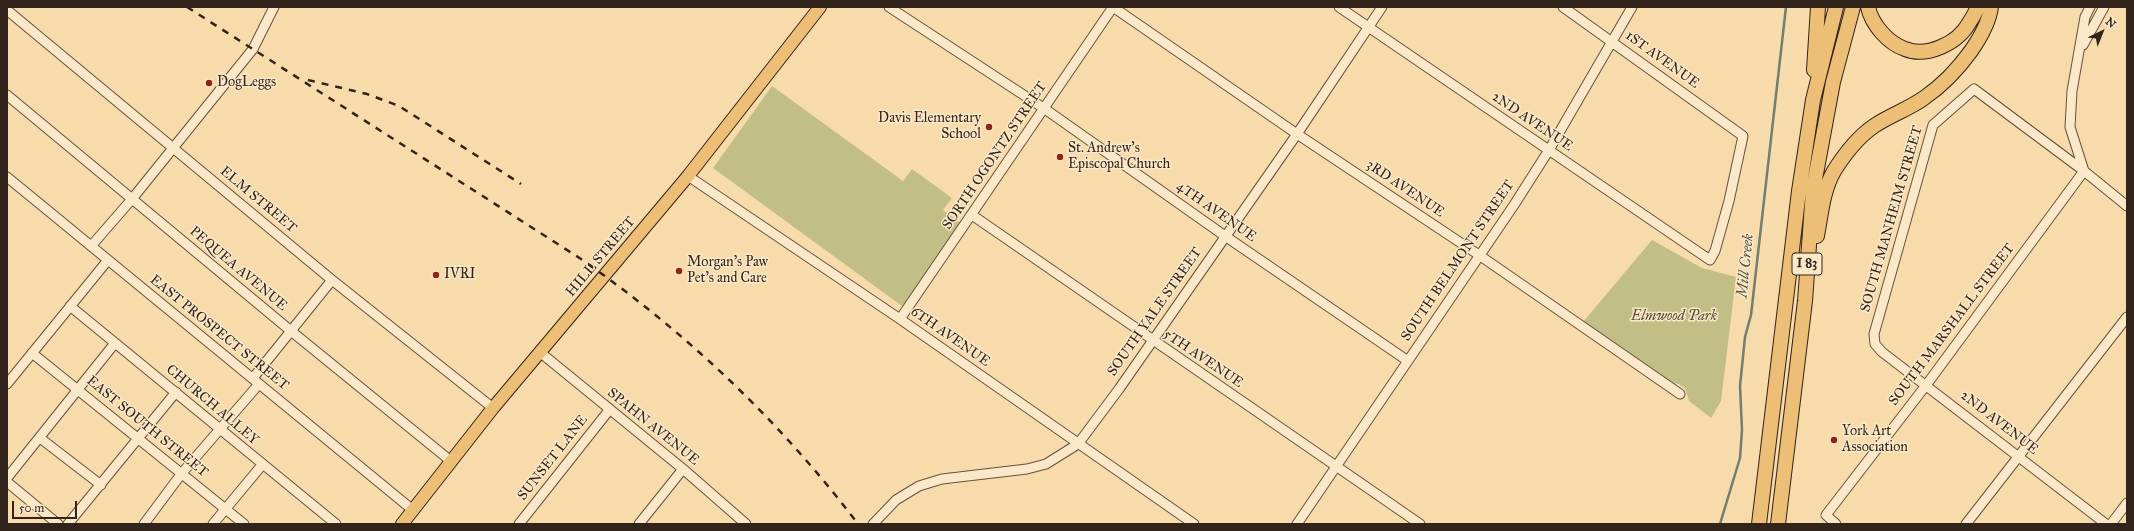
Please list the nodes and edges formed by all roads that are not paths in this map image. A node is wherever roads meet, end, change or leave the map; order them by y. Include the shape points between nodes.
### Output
1 (274, 7) edge
2 (820, 7) edge
3 (889, 7) edge
4 (1113, 7) edge
5 (1339, 7) edge
6 (1382, 7) edge
7 (1563, 7) edge
8 (1632, 7) edge
9 (1818, 7) edge
10 (1836, 7) edge
11 (1853, 7) edge
12 (1868, 7) edge
13 (1977, 7) edge
14 (1991, 7) edge
15 (2090, 7) edge
16 (2104, 7) edge
17 (10, 13) edge
18 (7, 24) edge
19 (1367, 27) junction
20 (1612, 41) junction
21 (2079, 54) junction
22 (7, 95) edge
23 (1045, 109) junction
24 (1810, 122) junction
25 (1297, 134) junction
26 (172, 147) junction
27 (1549, 150) junction
28 (2084, 171) junction
29 (688, 176) junction
30 (7, 177) edge
31 (132, 199) junction
32 (2127, 206) edge
33 (972, 215) junction
34 (1225, 236) junction
35 (92, 245) junction
36 (1479, 255) junction
37 (108, 260) junction
38 (1710, 260) joint
39 (332, 280) junction
40 (1805, 301) junction
41 (70, 306) junction
42 (2127, 317) edge
43 (900, 320) junction
44 (291, 331) junction
45 (1152, 341) junction
46 (115, 343) junction
47 (1875, 344) joint
48 (32, 353) junction
49 (541, 353) junction
50 (1408, 361) junction
51 (256, 381) junction
52 (7, 384) edge
53 (1926, 384) junction
54 (78, 389) junction
55 (176, 392) junction
56 (1680, 394) dead end
57 (494, 408) junction
58 (610, 409) junction
59 (220, 430) junction
60 (40, 438) junction
61 (138, 438) junction
62 (1078, 444) junction
63 (2019, 456) junction
64 (452, 462) junction
65 (262, 465) junction
66 (1337, 466) junction
67 (683, 469) junction
68 (182, 473) junction
69 (7, 478) edge
70 (7, 482) edge
71 (101, 485) junction
72 (2127, 503) edge
73 (225, 509) junction
74 (414, 511) junction
75 (148, 523) edge
76 (58, 524) edge
77 (68, 524) edge
78 (214, 524) edge
79 (244, 524) edge
80 (336, 524) edge
81 (403, 524) edge
82 (519, 524) edge
83 (639, 524) edge
84 (746, 524) edge
85 (873, 524) edge
86 (1194, 524) edge
87 (1297, 524) edge
88 (1420, 524) edge
89 (1760, 524) edge
90 (1778, 524) edge
91 (1836, 524) edge
92 (1966, 524) edge
93 (2106, 524) edge
94 (2111, 524) edge

1 - 26 street via 253,49
2 - 29 main road, HILL STREET
3 - 23 street, 4TH AVENUE
4 - 23 street, SORTH OGONTZ STREET
4 - 25 street, 3RD AVENUE
5 - 19 street, 2ND AVENUE
6 - 19 street, SOUTH YALE STREET
7 - 20 street, 1ST AVENUE
8 - 20 street, SOUTH BELMONT STREET
9 - 24 highway
10 - 24 highway, I 83
11 - 40 highway, I 83 via 1833,82 1813,190
12 - 13 highway via 1879,29 1894,44 1907,50 1925,50 1938,49 1965,30
14 - 40 highway via 1985,28 1976,44 1944,83 1924,98 1874,126 1856,142 1833,172 1826,189
15 - 21 street via 2085,17
16 - 21 street
17 - 18 street
17 - 26 street, ELM STREET
19 - 25 street, SOUTH YALE STREET
19 - 27 street, 2ND AVENUE
20 - 27 street, SOUTH BELMONT STREET
20 - 38 street, 1ST AVENUE via 1743,136 1727,208
21 - 28 street via 2072,91 2070,127
22 - 31 street, PEQUEA AVENUE
23 - 33 street, SORTH OGONTZ STREET
23 - 34 street, 4TH AVENUE
24 - 89 highway, I 83 via 1799,190
25 - 34 street, SOUTH YALE STREET
25 - 36 street, 3RD AVENUE
26 - 31 street
26 - 39 street, ELM STREET
27 - 36 street, SOUTH BELMONT STREET
27 - 38 street, 2ND AVENUE
28 - 32 street
28 - 47 street, SOUTH MANHEIM STREET via 1974,89 1933,125 1874,334
28 - 53 street, SOUTH MARSHALL STREET
29 - 43 street, 6TH AVENUE
29 - 49 main road, HILL STREET
30 - 35 street, EAST PROSPECT STREET
31 - 35 street
31 - 44 street, PEQUEA AVENUE
33 - 43 street, SORTH OGONTZ STREET
33 - 45 street, 5TH AVENUE
34 - 45 street, SOUTH YALE STREET
34 - 50 street, 4TH AVENUE
35 - 37 street, EAST PROSPECT STREET
36 - 50 street, SOUTH BELMONT STREET
36 - 56 street, 3RD AVENUE
37 - 41 street
37 - 51 street, EAST PROSPECT STREET
39 - 44 street
39 - 57 street, ELM STREET
40 - 90 highway, I 83
41 - 46 street, CHURCH ALLEY
41 - 48 street
42 - 63 street
43 - 62 street, 6TH AVENUE
44 - 51 street
44 - 64 street, PEQUEA AVENUE
45 - 62 street, SOUTH YALE STREET
45 - 66 street, 5TH AVENUE
46 - 54 street
46 - 55 street, CHURCH ALLEY
47 - 53 street, 2ND AVENUE
48 - 52 street
48 - 54 street, EAST SOUTH STREET
49 - 57 main road, HILL STREET
49 - 58 street, SPAHN AVENUE
50 - 66 street, SOUTH BELMONT STREET
51 - 59 street
51 - 74 street, EAST PROSPECT STREET
53 - 63 street, 2ND AVENUE
53 - 91 street, SOUTH MARSHALL STREET via 1826,515
54 - 60 street
54 - 61 street, EAST SOUTH STREET
55 - 59 street, CHURCH ALLEY
55 - 61 street
57 - 64 main road, HILL STREET
58 - 67 street, SPAHN AVENUE
58 - 82 street, SUNSET LANE
59 - 65 street, CHURCH ALLEY
59 - 68 street
60 - 69 street
60 - 71 street
61 - 68 street, EAST SOUTH STREET
61 - 71 street
62 - 85 street, SOUTH YALE STREET via 1046,464 1027,469 942,479 919,486 896,500
62 - 86 street, 6TH AVENUE
63 - 92 street
63 - 93 street, 2ND AVENUE
64 - 74 main road, HILL STREET
65 - 73 street
65 - 80 street, CHURCH ALLEY
66 - 87 street, SOUTH BELMONT STREET
66 - 88 street, 5TH AVENUE
67 - 83 street
67 - 84 street, SPAHN AVENUE
68 - 73 street, EAST SOUTH STREET
68 - 75 street
70 - 76 street
71 - 77 street
72 - 94 street
73 - 78 street
73 - 79 street, EAST SOUTH STREET
74 - 81 main road, HILL STREET

